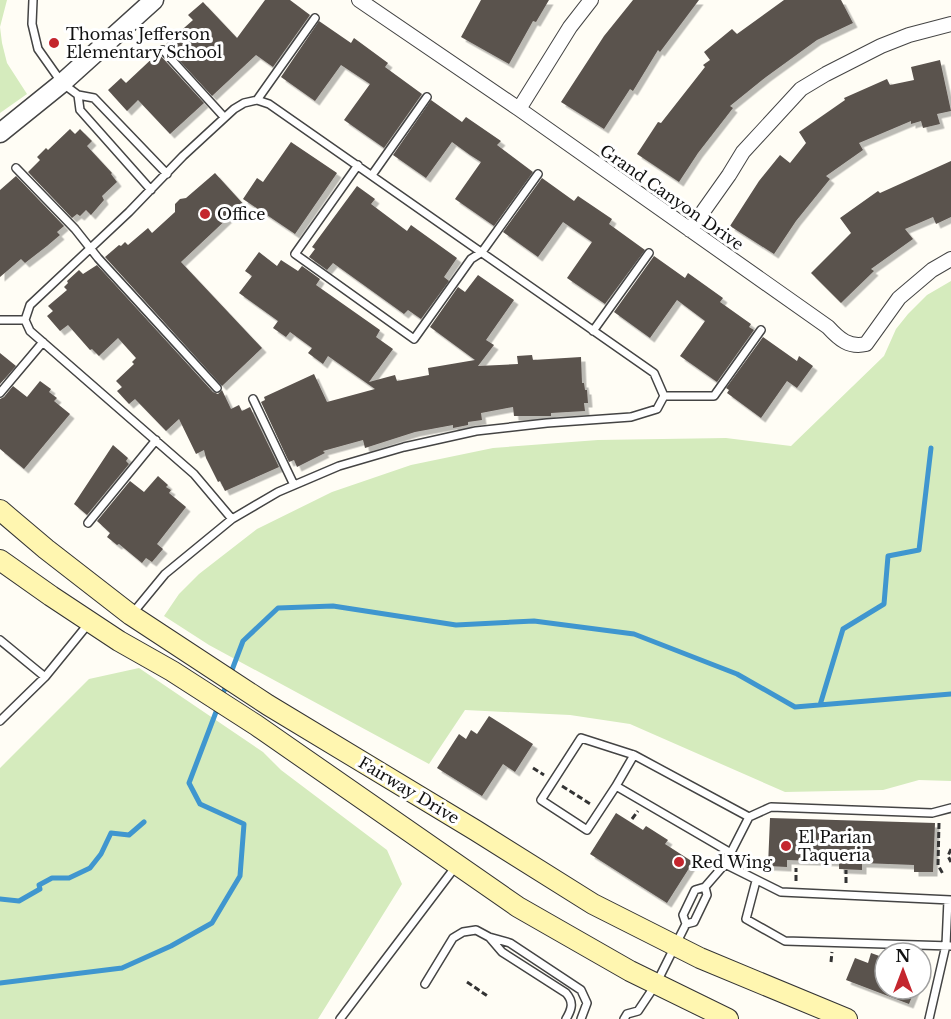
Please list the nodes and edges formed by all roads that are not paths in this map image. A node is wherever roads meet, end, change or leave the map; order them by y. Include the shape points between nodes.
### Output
1 (33, 0) edge
2 (154, 0) edge
3 (359, 0) edge
4 (591, 0) edge
5 (315, 18) dead end
6 (951, 24) edge
7 (163, 50) dead end
8 (62, 83) junction
9 (78, 94) junction
10 (427, 96) dead end
11 (257, 100) junction
12 (519, 109) junction
13 (224, 117) junction
14 (0, 133) edge
15 (358, 165) junction
16 (16, 168) dead end
17 (167, 174) junction
18 (537, 174) dead end
19 (372, 175) junction
20 (152, 190) junction
21 (690, 230) junction
22 (90, 249) junction
23 (482, 252) junction
24 (649, 253) dead end
25 (951, 259) edge
26 (0, 320) edge
27 (25, 320) junction
28 (761, 330) dead end
29 (593, 331) junction
30 (43, 342) junction
31 (217, 388) dead end
32 (0, 393) edge
33 (664, 396) junction
34 (253, 399) dead end
35 (156, 440) junction
36 (294, 485) junction
37 (0, 510) edge
38 (232, 519) junction
39 (88, 523) dead end
40 (0, 560) edge
41 (131, 615) junction
42 (90, 622) junction
43 (0, 640) edge
44 (45, 677) junction
45 (0, 721) edge
46 (634, 755) junction
47 (616, 786) junction
48 (951, 808) edge
49 (748, 817) junction
50 (731, 853) junction
51 (457, 864) junction
52 (725, 864) junction
53 (756, 881) junction
54 (705, 887) junction
55 (950, 900) edge
56 (686, 924) junction
57 (489, 937) junction
58 (949, 945) edge
59 (676, 946) junction
60 (424, 984) dead end
61 (656, 984) junction
62 (639, 1015) edge
63 (340, 1019) edge
64 (566, 1019) edge
65 (581, 1019) edge
66 (624, 1019) edge
67 (728, 1019) edge
68 (847, 1019) edge
69 (929, 1019) edge

1 - 8 lane via 32,24 38,49
2 - 8 street
3 - 12 street, Grand Canyon Drive
4 - 12 street
5 - 11 lane
6 - 21 street via 881,46 801,89 743,152
7 - 13 lane
8 - 9 lane
8 - 14 street
9 - 17 lane via 94,98
9 - 20 lane via 80,110
10 - 19 lane
11 - 13 lane via 244,103
11 - 15 lane via 269,104
12 - 21 street, Grand Canyon Drive
13 - 17 lane
15 - 19 lane
15 - 23 lane via 295,254 414,339 471,259
16 - 22 lane
17 - 20 lane
18 - 23 lane
19 - 23 lane
20 - 22 lane
21 - 25 street, Grand Canyon Drive via 851,345 866,344 899,298
22 - 27 lane via 30,305
22 - 31 lane
23 - 29 lane
24 - 29 lane
26 - 27 lane
27 - 30 lane via 30,331
28 - 33 lane via 714,396
29 - 33 lane via 654,373
30 - 32 lane
30 - 35 lane
33 - 36 lane via 657,409 631,417 476,431 339,466
34 - 36 lane
35 - 38 lane via 194,474
35 - 39 lane
36 - 38 lane
37 - 41 main road, Fairway Drive
38 - 41 lane via 165,574
40 - 42 main road, Fairway Drive
41 - 59 main road, Fairway Drive via 268,705 593,904
42 - 44 lane
42 - 51 main road, Fairway Drive via 256,725
43 - 44 lane
44 - 45 lane
46 - 47 lane
46 - 47 lane via 581,738 541,800 587,830
46 - 49 lane
47 - 50 lane
48 - 49 lane via 932,813 771,807
49 - 50 lane
50 - 52 lane
51 - 61 main road, Fairway Drive via 518,907
51 - 63 lane
52 - 53 lane
52 - 54 lane
53 - 55 lane via 781,892
53 - 58 lane via 746,920 785,941
54 - 56 lane via 707,895 694,922
54 - 56 lane via 694,890 683,915
55 - 58 lane
56 - 59 lane
57 - 60 lane via 476,930 457,934
57 - 64 lane via 502,952 570,997 572,1006
57 - 65 lane via 510,943 582,990 587,1003
58 - 69 lane
59 - 61 lane
59 - 68 main road, Fairway Drive
61 - 62 lane
61 - 67 main road, Fairway Drive
62 - 66 lane via 627,1014

